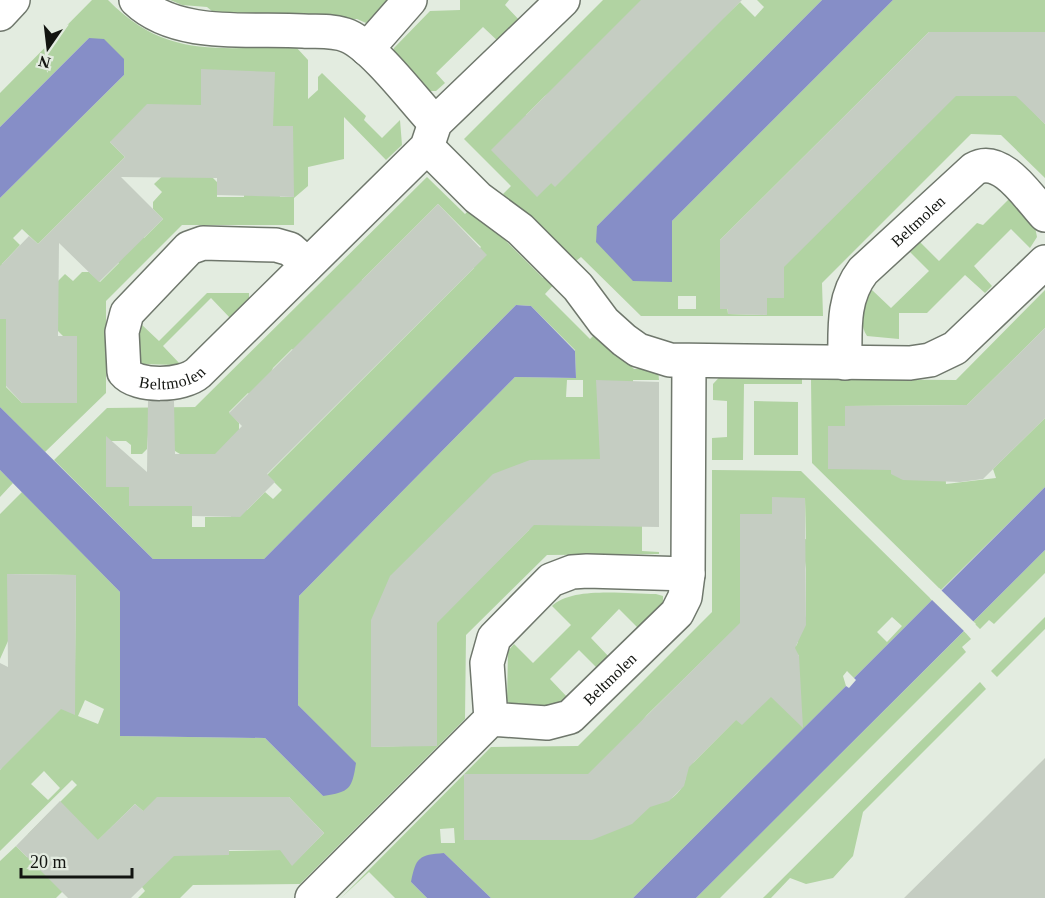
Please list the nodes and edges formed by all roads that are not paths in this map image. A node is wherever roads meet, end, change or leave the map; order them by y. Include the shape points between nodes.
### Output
1 (14, 0) edge
2 (136, 0) edge
3 (410, 0) edge
4 (563, 0) edge
5 (0, 14) edge
6 (367, 49) junction
7 (431, 135) junction
8 (1045, 215) edge
9 (1045, 262) edge
10 (307, 264) junction
11 (689, 361) junction
12 (845, 363) junction
13 (688, 574) junction
14 (491, 719) junction
15 (312, 898) edge

1 - 5 street
2 - 6 street via 176,23 331,32 348,36
3 - 6 street
4 - 7 street, Beltmolen
6 - 7 street
7 - 10 street, Beltmolen
7 - 11 street via 478,198 520,229 578,286 604,322 624,340 651,356
8 - 12 street, Beltmolen via 1000,169 989,164 974,169 863,271 852,286 846,311
9 - 12 street via 946,354 910,363
10 - 10 street, Beltmolen via 290,249 276,245 203,243 189,248 127,313 122,332 124,372 132,379 146,382 190,379
11 - 12 street
11 - 13 street, Beltmolen
13 - 14 street, Beltmolen via 685,597 677,613 578,712 555,722
13 - 14 street via 587,571 551,580 494,638 487,663
14 - 15 street

